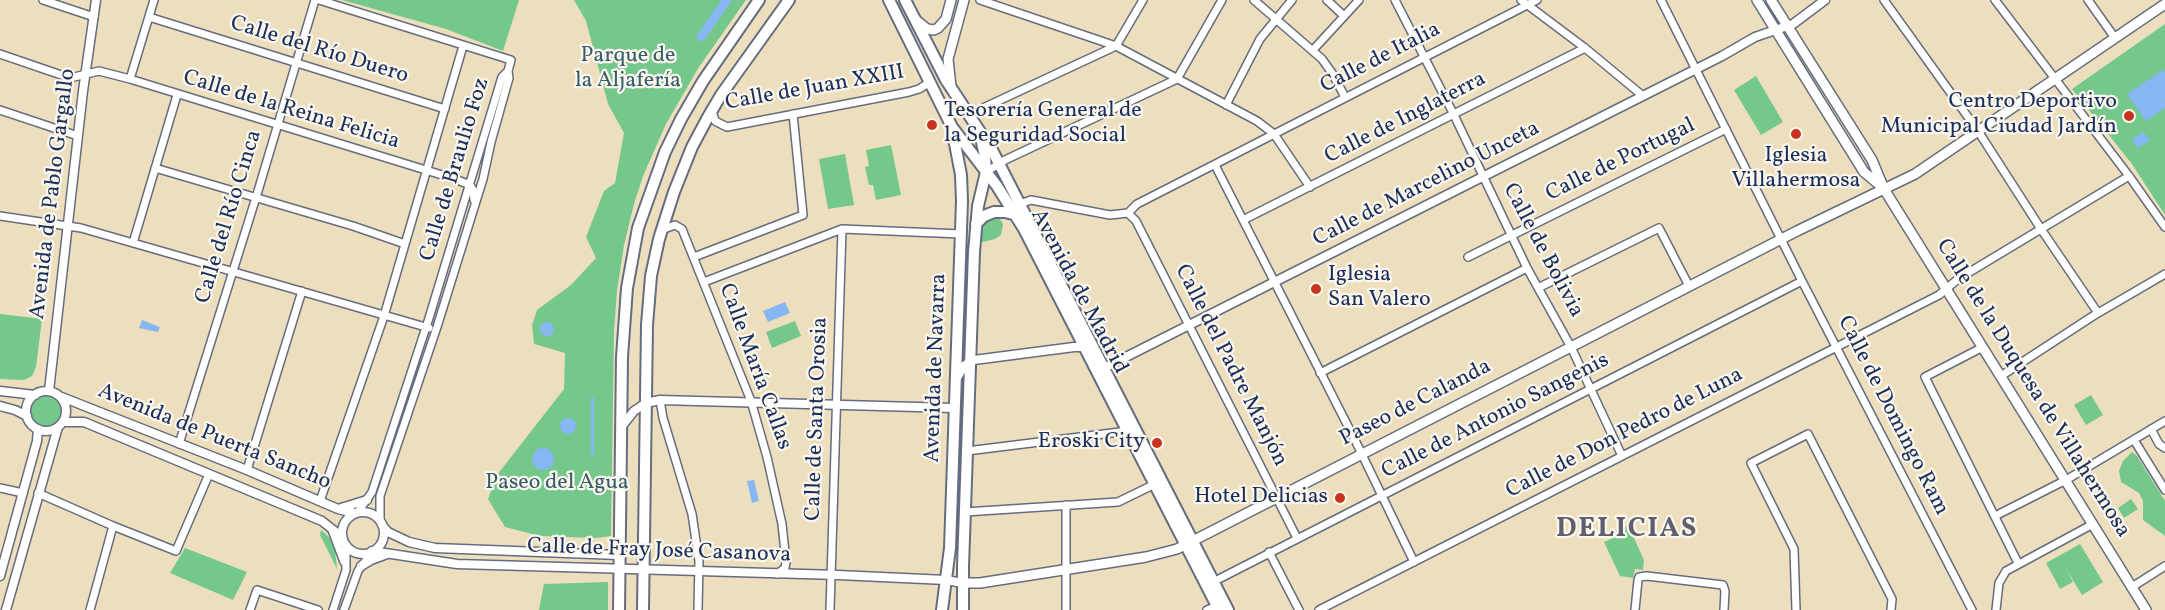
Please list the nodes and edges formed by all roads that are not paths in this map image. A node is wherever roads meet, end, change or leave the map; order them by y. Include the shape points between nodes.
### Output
1 (43, 0) edge
2 (96, 0) edge
3 (154, 0) edge
4 (317, 0) edge
5 (759, 0) edge
6 (789, 0) edge
7 (889, 0) edge
8 (905, 0) edge
9 (951, 0) edge
10 (964, 0) edge
11 (980, 0) edge
12 (1143, 0) edge
13 (1222, 0) edge
14 (1254, 0) edge
15 (1292, 0) edge
16 (1328, 0) edge
17 (1359, 0) edge
18 (1397, 0) edge
19 (1521, 0) edge
20 (1537, 0) edge
21 (1661, 0) edge
22 (1757, 0) edge
23 (1771, 0) edge
24 (1825, 0) edge
25 (1884, 0) edge
26 (1995, 0) edge
27 (2088, 0) edge
28 (2165, 4) edge
29 (1528, 5) junction
30 (1344, 16) junction
31 (94, 17) junction
32 (149, 17) junction
33 (914, 18) junction
34 (1277, 19) junction
35 (1787, 27) junction
36 (1776, 30) junction
37 (2115, 38) junction
38 (463, 46) junction
39 (1116, 46) junction
40 (1585, 48) junction
41 (1313, 50) junction
42 (0, 54) edge
43 (1425, 57) junction
44 (296, 63) junction
45 (1696, 69) junction
46 (508, 71) junction
47 (86, 74) junction
48 (130, 79) junction
49 (1177, 79) junction
50 (2055, 79) junction
51 (930, 82) junction
52 (952, 89) junction
53 (177, 95) junction
54 (1643, 96) junction
55 (1346, 97) junction
56 (1226, 105) junction
57 (445, 109) junction
58 (0, 110) edge
59 (712, 111) junction
60 (793, 114) junction
61 (968, 114) junction
62 (1454, 115) junction
63 (276, 126) junction
64 (952, 127) junction
65 (1726, 129) junction
66 (1978, 131) junction
67 (980, 132) junction
68 (1274, 134) junction
69 (78, 136) junction
70 (999, 163) junction
71 (1215, 165) junction
72 (155, 168) junction
73 (426, 171) junction
74 (986, 172) junction
75 (2129, 176) junction
76 (1482, 177) junction
77 (470, 185) junction
78 (1310, 187) junction
79 (1884, 189) junction
80 (256, 198) junction
81 (474, 201) junction
82 (1020, 204) junction
83 (1128, 213) junction
84 (0, 216) edge
85 (1017, 217) junction
86 (1243, 220) junction
87 (976, 224) junction
88 (69, 225) junction
89 (2165, 227) edge
90 (842, 229) junction
91 (2041, 229) junction
92 (661, 230) junction
93 (961, 234) junction
94 (1511, 236) junction
95 (1781, 239) junction
96 (133, 243) junction
97 (405, 244) junction
98 (694, 256) junction
99 (1468, 258) dead end
100 (1527, 268) junction
101 (233, 271) junction
102 (2165, 274) edge
103 (1802, 281) junction
104 (704, 282) junction
105 (1274, 282) junction
106 (1689, 286) junction
107 (1540, 288) junction
108 (1947, 290) junction
109 (302, 291) junction
110 (2098, 313) junction
111 (384, 316) junction
112 (1189, 326) junction
113 (436, 327) junction
114 (425, 329) junction
115 (1571, 347) junction
116 (1983, 347) junction
117 (1089, 348) junction
118 (1837, 348) junction
119 (970, 361) junction
120 (1103, 373) junction
121 (1320, 373) junction
122 (2001, 375) junction
123 (955, 380) junction
124 (1591, 389) junction
125 (0, 391) edge
126 (49, 392) junction
127 (35, 395) junction
128 (59, 396) junction
129 (660, 400) junction
130 (751, 401) junction
131 (646, 403) junction
132 (837, 403) junction
133 (0, 406) edge
134 (954, 408) junction
135 (27, 416) junction
136 (2165, 421) edge
137 (61, 424) junction
138 (622, 426) junction
139 (38, 429) junction
140 (2151, 429) junction
141 (1128, 431) junction
142 (2134, 440) junction
143 (179, 444) junction
144 (2165, 448) edge
145 (967, 451) junction
146 (1362, 453) junction
147 (1622, 456) junction
148 (247, 470) junction
149 (209, 474) junction
150 (2066, 480) junction
151 (1155, 484) junction
152 (0, 488) edge
153 (2165, 490) edge
154 (23, 493) junction
155 (38, 493) junction
156 (1382, 495) junction
157 (1276, 497) junction
158 (367, 500) junction
159 (320, 501) junction
160 (1066, 505) junction
161 (338, 509) junction
162 (965, 512) junction
163 (356, 513) junction
164 (1995, 516) junction
165 (381, 523) junction
166 (2092, 524) junction
167 (329, 525) junction
168 (113, 526) junction
169 (1297, 538) junction
170 (344, 541) junction
171 (1190, 542) junction
172 (372, 551) junction
173 (1269, 552) junction
174 (390, 553) junction
175 (619, 555) junction
176 (1414, 561) junction
177 (2018, 563) junction
178 (361, 566) junction
179 (2165, 566) edge
180 (619, 569) junction
181 (643, 569) junction
182 (1067, 569) junction
183 (346, 570) junction
184 (699, 571) junction
185 (777, 574) junction
186 (0, 576) edge
187 (831, 576) junction
188 (946, 580) junction
189 (963, 583) junction
190 (1210, 584) junction
191 (2132, 587) junction
192 (1214, 609) edge
193 (6, 610) edge
194 (90, 610) edge
195 (250, 610) edge
196 (318, 610) edge
197 (333, 610) edge
198 (344, 610) edge
199 (619, 610) edge
200 (643, 610) edge
201 (698, 610) edge
202 (830, 610) edge
203 (942, 610) edge
204 (963, 610) edge
205 (1066, 610) edge
206 (1228, 610) edge
207 (1299, 610) edge
208 (1319, 610) edge
209 (1635, 610) edge
210 (1724, 610) edge
211 (1796, 610) edge
212 (1891, 610) edge
213 (1972, 610) edge
214 (1996, 610) edge
215 (2146, 610) edge

1 - 31 street
2 - 31 street, Avenida de Pablo Gargallo
3 - 32 street
4 - 38 street
4 - 44 street, Calle del Río Cinca
5 - 138 main road via 690,102 647,200 627,288
6 - 59 main road
7 - 51 main road, Avenida de Madrid
8 - 33 main road, Avenida de Madrid
9 - 33 main road via 946,18 938,28 927,29
10 - 52 main road via 948,58
11 - 39 street
12 - 39 street
13 - 49 street
14 - 34 street
15 - 34 street
16 - 30 street
17 - 30 street
18 - 43 street, Calle de Bolivia
19 - 29 street
20 - 29 street, Calle de Italia
21 - 45 street, Calle de Domingo Ram
22 - 36 main road, Calle de la Duquesa de Villahermosa
23 - 35 main road, Calle de la Duquesa de Villahermosa
24 - 35 street, Calle de Marcelino Unceta
25 - 66 street
26 - 50 street
27 - 37 street
28 - 37 main road, Paseo de Calanda
29 - 40 street
29 - 43 street, Calle de Italia
30 - 41 street
31 - 47 street, Avenida de Pablo Gargallo
32 - 44 street, Calle del Río Duero
32 - 48 street
33 - 52 main road, Avenida de Madrid
34 - 41 street
34 - 56 street via 1260,39
35 - 36 street, Calle de Marcelino Unceta
35 - 79 main road, Calle de la Duquesa de Villahermosa via 1872,160
36 - 45 street, Calle de Marcelino Unceta
36 - 79 main road, Calle de la Duquesa de Villahermosa via 1864,172
37 - 50 main road, Paseo de Calanda
38 - 46 street via 511,60
38 - 57 street
39 - 49 street
39 - 61 street
40 - 54 street
40 - 62 street, Calle de Inglaterra
41 - 55 street
42 - 47 street, Calle de la Reina Felicia via 70,78
43 - 55 street, Calle de Italia
43 - 62 street, Calle de Bolivia
44 - 57 street, Calle del Río Duero
44 - 63 street, Calle del Río Cinca
45 - 54 street, Calle de Marcelino Unceta
45 - 65 street, Calle de Domingo Ram
46 - 77 street, Calle de Braulio Foz via 502,77
46 - 81 street, Calle de Braulio Foz via 483,179
47 - 48 street, Calle de la Reina Felicia via 99,71
47 - 69 street, Avenida de Pablo Gargallo
48 - 53 street, Calle de la Reina Felicia
49 - 56 street
49 - 70 street
50 - 66 main road, Paseo de Calanda
50 - 75 street
51 - 60 street, Calle de Juan XXIII via 914,91
51 - 64 main road, Avenida de Madrid
52 - 61 main road, Avenida de Madrid
53 - 63 street, Calle de la Reina Felicia
53 - 72 street
54 - 76 street, Calle de Marcelino Unceta
55 - 68 street, Calle de Italia
56 - 68 street
57 - 73 street
58 - 69 street
59 - 60 street, Calle de Juan XXIII via 715,121 727,127
59 - 92 main road via 692,147
60 - 98 street via 803,215
61 - 67 main road, Avenida de Madrid
62 - 76 street, Calle de Bolivia
62 - 78 street, Calle de Inglaterra
63 - 73 street, Calle de la Reina Felicia
63 - 80 street, Calle del Río Cinca
64 - 74 main road, Avenida de Madrid
64 - 93 main road, Avenida de Navarra via 962,184
65 - 94 street, Calle de Portugal
65 - 95 street, Calle de Domingo Ram
66 - 79 main road, Paseo de Calanda via 1915,174
66 - 91 street
67 - 70 main road, Avenida de Madrid
67 - 74 main road, Avenida de Navarra
68 - 71 street, Calle de Italia
68 - 78 street
69 - 88 street, Avenida de Pablo Gargallo
70 - 74 street
70 - 82 main road, Avenida de Madrid
71 - 83 street, Calle de Italia via 1137,204
71 - 86 street
72 - 80 street
72 - 96 street
73 - 77 street, Calle de la Reina Felicia
73 - 97 street
74 - 85 main road, Avenida de Madrid
74 - 87 main road, Avenida de Navarra
75 - 89 street
75 - 91 street, Calle de Don Pedro de Luna
76 - 94 street, Calle de Bolivia
76 - 105 street, Calle de Marcelino Unceta
77 - 81 street
77 - 114 street, Calle de Braulio Foz
78 - 86 street, Calle de Inglaterra
79 - 95 main road, Paseo de Calanda
79 - 108 main road, Calle de la Duquesa de Villahermosa
80 - 97 street
80 - 101 street, Calle del Río Cinca
81 - 113 street, Calle de Braulio Foz
82 - 83 street via 1033,201 1110,215
82 - 85 main road
82 - 117 main road, Avenida de Madrid
83 - 112 street, Calle del Padre Manjón via 1136,221
84 - 88 street
85 - 87 main road via 994,212
85 - 117 main road, Avenida de Madrid
86 - 105 street
87 - 119 main road, Avenida de Navarra
88 - 96 street
88 - 126 street, Avenida de Pablo Gargallo
90 - 93 street
90 - 104 street
90 - 132 street, Calle de Santa Orosia
91 - 108 street, Calle de Don Pedro de Luna via 1958,279
91 - 110 street
92 - 98 street, Calle María Callas via 680,227
92 - 131 main road via 649,298
93 - 123 main road, Avenida de Navarra
94 - 99 street, Calle de Portugal
94 - 100 street, Calle de Bolivia
95 - 103 street, Calle de Domingo Ram
95 - 106 main road, Paseo de Calanda
96 - 101 street
97 - 111 street
98 - 104 street, Calle María Callas
100 - 107 street, Calle de Bolivia
100 - 121 street
101 - 109 street
101 - 143 street, Calle del Río Cinca
102 - 110 street
103 - 118 street, Calle de Domingo Ram
103 - 124 street, Calle de Antonio Sangenis
104 - 130 street, Calle María Callas
105 - 112 street, Calle de Marcelino Unceta
105 - 121 street
106 - 107 street via 1659,228
106 - 115 main road, Paseo de Calanda
107 - 115 street, Calle de Bolivia
108 - 116 main road, Calle de la Duquesa de Villahermosa
108 - 118 street, Calle de Don Pedro de Luna
109 - 111 street
109 - 148 street
110 - 122 street
111 - 114 street
111 - 159 street
112 - 120 street, Calle de Marcelino Unceta
112 - 157 street, Calle del Padre Manjón
113 - 114 street
113 - 165 street, Calle de Braulio Foz via 380,496
114 - 158 street, Calle de Braulio Foz
115 - 124 street, Calle de Bolivia
115 - 146 main road, Paseo de Calanda
116 - 122 main road, Calle de la Duquesa de Villahermosa
116 - 164 street via 1925,377
117 - 119 street
117 - 120 main road, Avenida de Madrid
118 - 147 street, Calle de Don Pedro de Luna
118 - 213 street, Calle de Domingo Ram
119 - 123 street
119 - 145 main road, Avenida de Navarra
120 - 141 main road, Avenida de Madrid
120 - 171 main road, Avenida de Madrid
121 - 146 street
122 - 150 main road, Calle de la Duquesa de Villahermosa
123 - 134 main road, Avenida de Navarra
124 - 147 street, Calle de Bolivia
124 - 156 street, Calle de Antonio Sangenis
125 - 127 street
126 - 127 street
126 - 128 street
127 - 135 street via 27,406
128 - 137 street via 66,406
128 - 143 street, Avenida de Puerta Sancho
129 - 130 street
129 - 131 street
129 - 184 street via 692,514
130 - 132 street
130 - 185 street, Calle María Callas via 782,524 786,565
131 - 138 street
131 - 181 main road
132 - 134 street
132 - 187 street, Calle de Santa Orosia
133 - 135 street
134 - 188 main road, Avenida de Navarra
135 - 139 street
136 - 140 street
137 - 139 street via 46,431
137 - 149 street, Avenida de Puerta Sancho via 84,422
137 - 155 street
138 - 175 main road
139 - 154 street
140 - 142 street
140 - 144 street
141 - 145 street
141 - 151 main road, Avenida de Madrid
142 - 150 street
142 - 153 street
143 - 148 street, Avenida de Puerta Sancho
145 - 162 main road, Avenida de Navarra
146 - 156 street
146 - 157 main road, Paseo de Calanda
147 - 176 street, Calle de Don Pedro de Luna
148 - 159 street, Avenida de Puerta Sancho
149 - 167 street, Avenida de Puerta Sancho
149 - 168 street via 176,550
150 - 164 street
150 - 166 main road, Calle de la Duquesa de Villahermosa
151 - 160 street via 1118,502
151 - 171 main road, Avenida de Madrid
152 - 154 street
154 - 186 street
155 - 168 street
155 - 193 street
156 - 169 street, Calle de Antonio Sangenis
156 - 176 street
157 - 169 street, Calle del Padre Manjón
157 - 171 main road, Paseo de Calanda
158 - 161 street
158 - 163 street, Calle de Braulio Foz
159 - 161 street, Avenida de Puerta Sancho
160 - 162 street
160 - 182 street
161 - 163 street, Avenida de Puerta Sancho
162 - 189 main road, Avenida de Navarra
163 - 165 street via 370,513
163 - 170 street via 345,521
164 - 177 street
165 - 172 street via 383,538
165 - 175 street, Calle de Fray José Casanova via 388,532 409,542 435,548
166 - 177 street
166 - 191 main road, Calle de la Duquesa de Villahermosa
167 - 170 street, Avenida de Puerta Sancho
167 - 183 street
168 - 194 street
169 - 173 street, Calle de Antonio Sangenis
170 - 172 street via 357,553
170 - 183 street
171 - 182 main road, Paseo de Calanda via 1162,554
171 - 190 main road, Avenida de Madrid
172 - 174 street, Calle de Fray José Casanova
172 - 178 street
173 - 190 street, Calle de Antonio Sangenis
173 - 207 street
174 - 178 street
174 - 180 street, Calle de Fray José Casanova via 457,564
175 - 180 main road
176 - 208 street, Calle de Don Pedro de Luna
177 - 214 street via 2001,576
178 - 198 street
179 - 191 street
180 - 181 street, Calle de Fray José Casanova
180 - 199 main road
181 - 184 street, Calle de Fray José Casanova
181 - 200 main road
182 - 189 main road, Paseo de Calanda
182 - 205 street
183 - 197 street
184 - 185 street, Calle de Fray José Casanova
184 - 201 street
185 - 187 street, Calle de Fray José Casanova
187 - 188 street, Calle de Fray José Casanova
187 - 202 street, Calle de Santa Orosia
188 - 189 street, Paseo de Calanda
188 - 203 main road, Avenida de Navarra
189 - 204 main road, Avenida de Navarra
190 - 192 main road, Avenida de Madrid
190 - 206 main road, Avenida de Madrid
191 - 215 main road, Calle de la Duquesa de Villahermosa
195 - 196 street via 257,590
209 - 210 street via 1638,580 1643,576 1721,584 1725,587
211 - 212 street via 1794,549 1750,463 1808,434 1892,599

